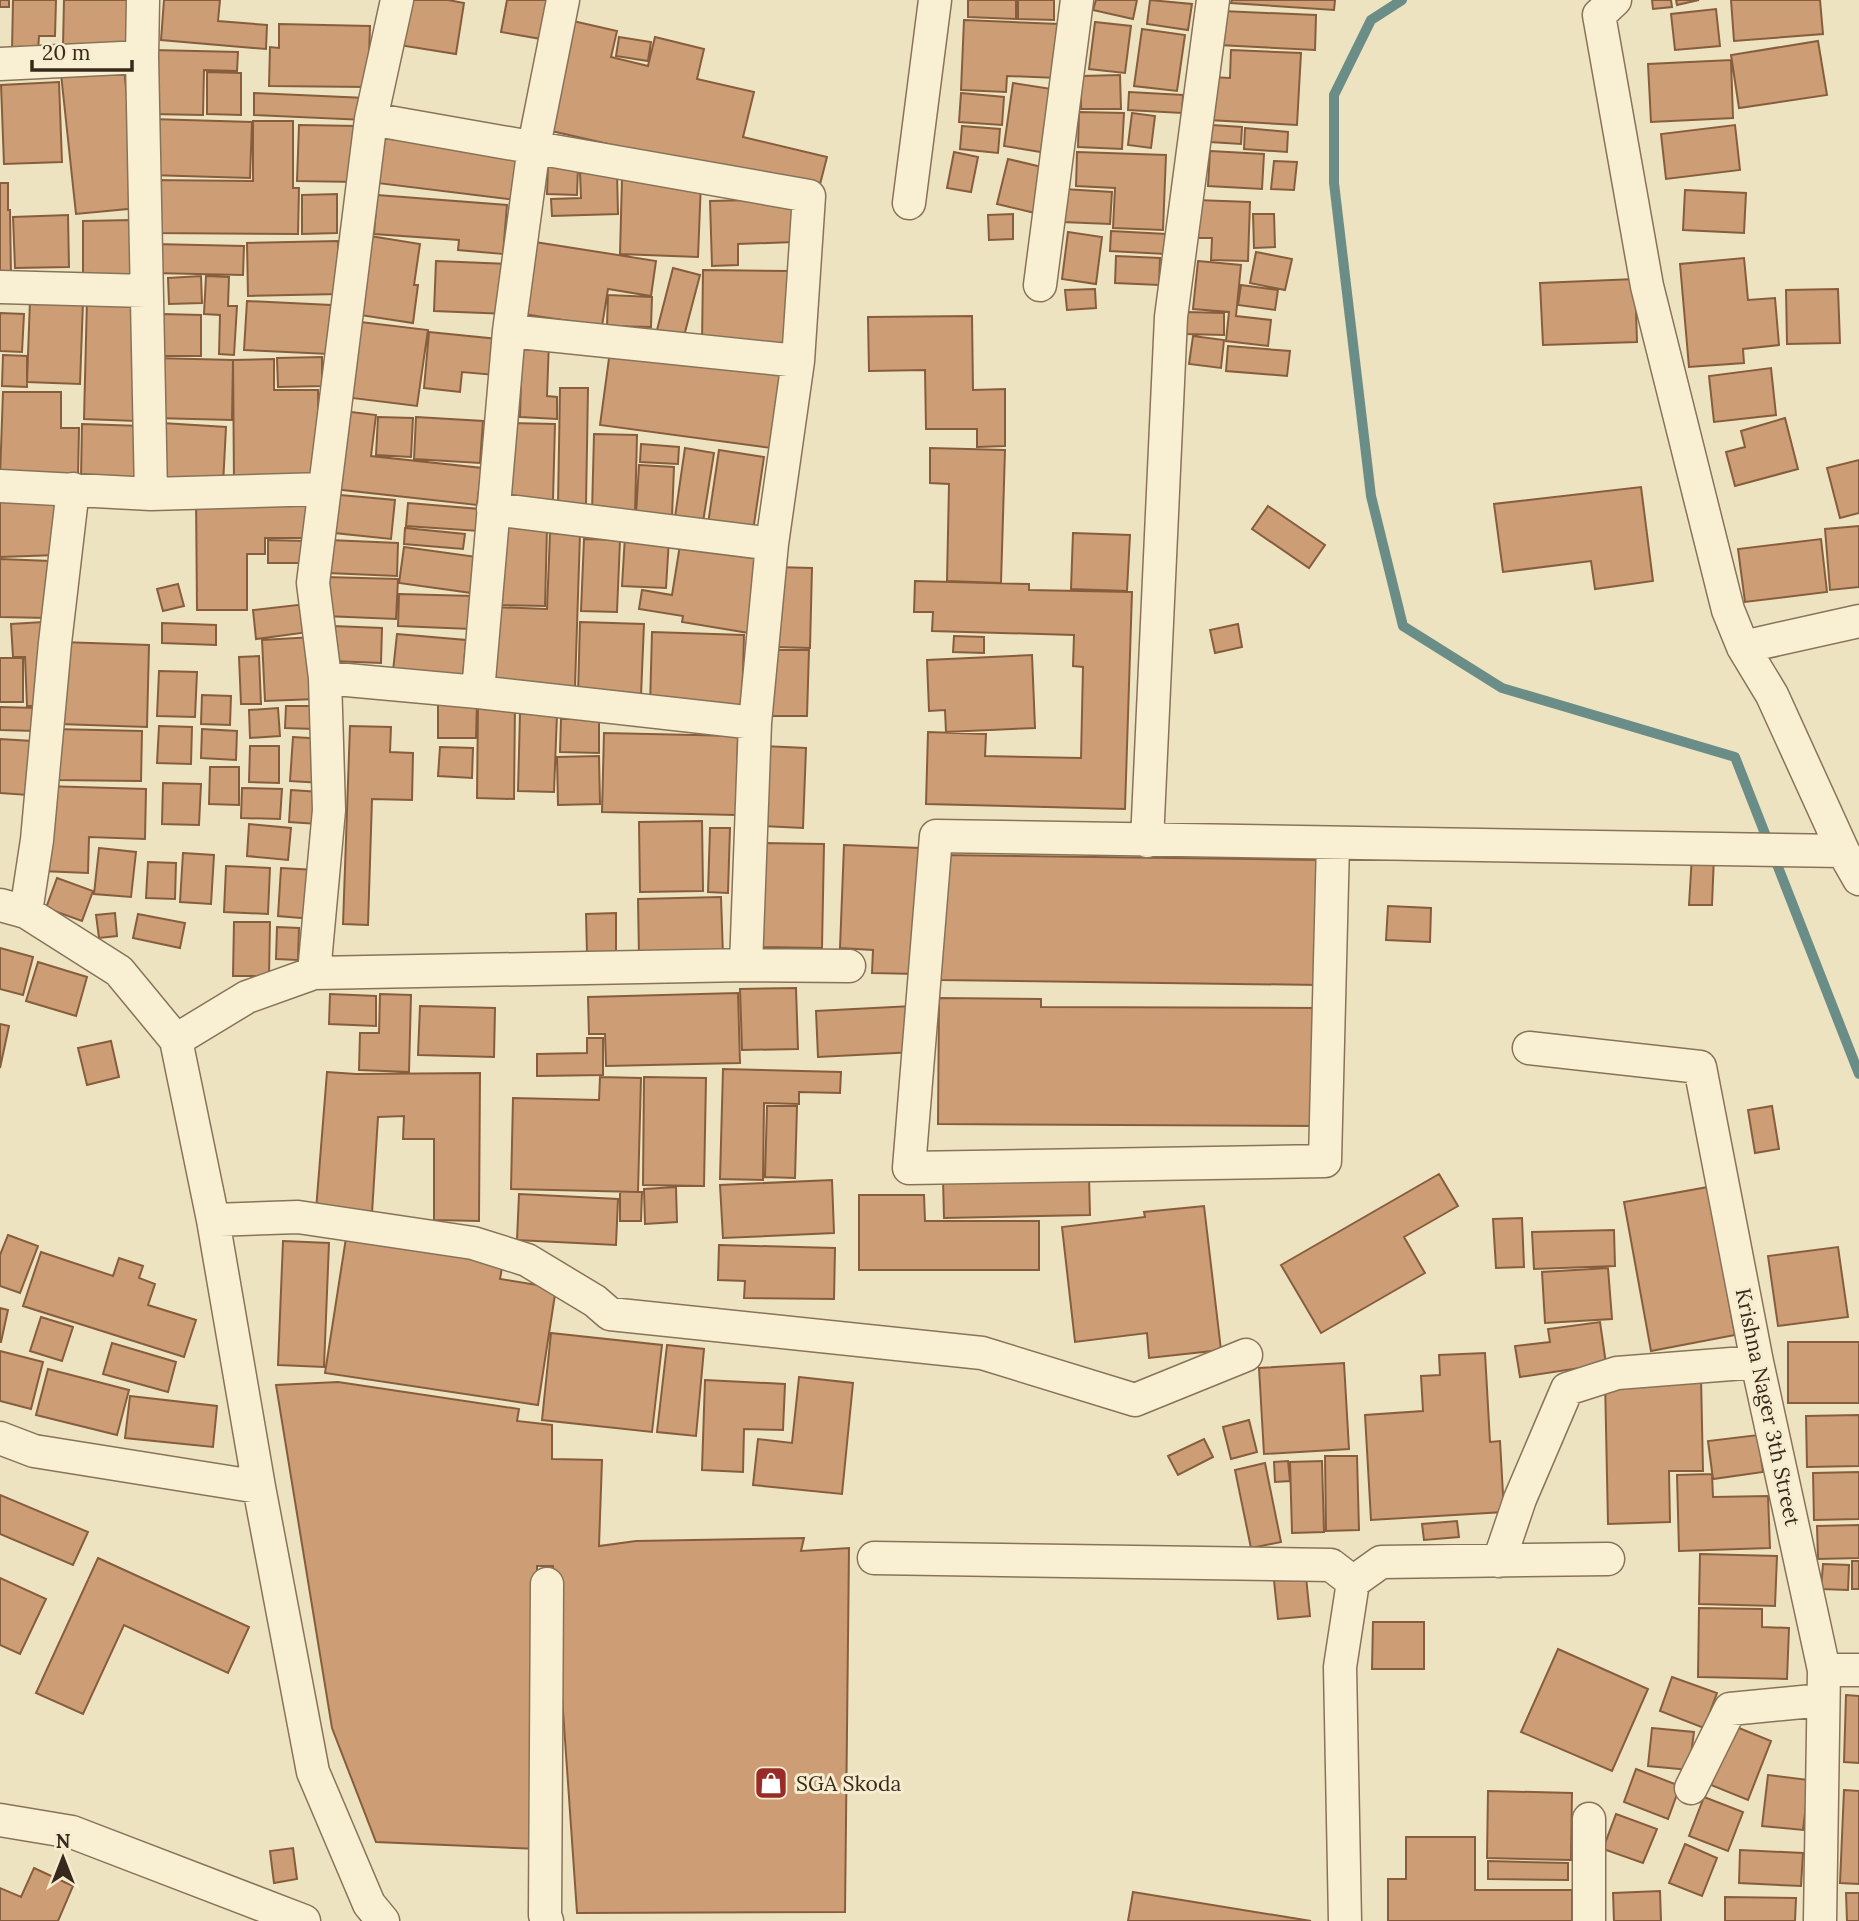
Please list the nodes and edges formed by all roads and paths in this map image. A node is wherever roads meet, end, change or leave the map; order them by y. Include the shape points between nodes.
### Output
1 (143, 0) edge
2 (397, 0) edge
3 (563, 0) edge
4 (934, 0) edge
5 (1077, 0) edge
6 (1213, 0) edge
7 (1615, 0) edge
8 (142, 57) junction
9 (0, 64) edge
10 (371, 119) junction
11 (534, 146) junction
12 (909, 203) dead end
13 (1040, 285) dead end
14 (0, 287) edge
15 (146, 291) junction
16 (509, 331) junction
17 (798, 361) junction
18 (0, 486) edge
19 (74, 489) junction
20 (324, 489) junction
21 (151, 494) junction
22 (493, 509) junction
23 (772, 544) junction
24 (1859, 621) edge
25 (1743, 647) junction
26 (325, 678) junction
27 (478, 692) junction
28 (755, 723) junction
29 (1147, 841) junction
30 (1333, 843) junction
31 (1843, 851) junction
32 (1859, 879) edge
33 (13, 909) edge
34 (746, 965) junction
35 (849, 966) dead end
36 (314, 973) junction
37 (176, 1040) junction
38 (1529, 1048) dead end
39 (213, 1220) junction
40 (1246, 1355) dead end
41 (1757, 1362) junction
42 (0, 1438) edge
43 (259, 1487) junction
44 (874, 1558) dead end
45 (1608, 1559) dead end
46 (1499, 1561) junction
47 (1353, 1582) junction
48 (547, 1584) dead end
49 (1859, 1670) edge
50 (1823, 1685) junction
51 (1691, 1788) dead end
52 (1589, 1819) dead end
53 (0, 1820) edge
54 (304, 1921) edge
55 (383, 1921) edge
56 (547, 1921) edge
57 (1345, 1921) edge
58 (1589, 1921) edge
59 (1820, 1921) edge

1 - 8 street
2 - 10 street
3 - 11 street
4 - 12 street
5 - 13 street
6 - 29 street via 1171,317
7 - 25 street via 1598,15 1647,286 1728,610
8 - 9 street
8 - 15 street
10 - 11 street
10 - 20 street
11 - 16 street
11 - 17 street via 808,196
14 - 15 street
15 - 21 street
16 - 17 street
16 - 22 street
17 - 23 street
18 - 19 street
19 - 21 street
19 - 33 street via 37,840
20 - 21 street
20 - 26 street via 313,583
22 - 23 street
22 - 27 street
23 - 28 street
24 - 25 street
25 - 31 street via 1772,695
26 - 27 street
26 - 36 street via 329,810
27 - 28 street
28 - 34 street
29 - 30 street
29 - 30 street via 936,836 909,1168 1325,1161
30 - 31 street
31 - 32 street
33 - 37 street via 119,971
34 - 35 street
34 - 36 street
36 - 37 street via 247,997
37 - 39 street
38 - 41 street, Krishna Nager 3th Street via 1700,1067
39 - 40 street via 298,1217 473,1243 527,1259 610,1314 982,1353 1135,1400
39 - 43 street
41 - 46 street via 1617,1373 1567,1389
41 - 50 street, Krishna Nager 3th Street
42 - 43 street via 34,1451
43 - 55 street via 313,1772 369,1904
44 - 47 street via 1331,1565
45 - 46 street
46 - 47 street via 1381,1562
47 - 57 street via 1340,1667
48 - 56 street
49 - 50 street
50 - 51 street via 1730,1709
50 - 59 street, Krishna Nager 3th Street
52 - 58 street
53 - 54 street via 72,1832

